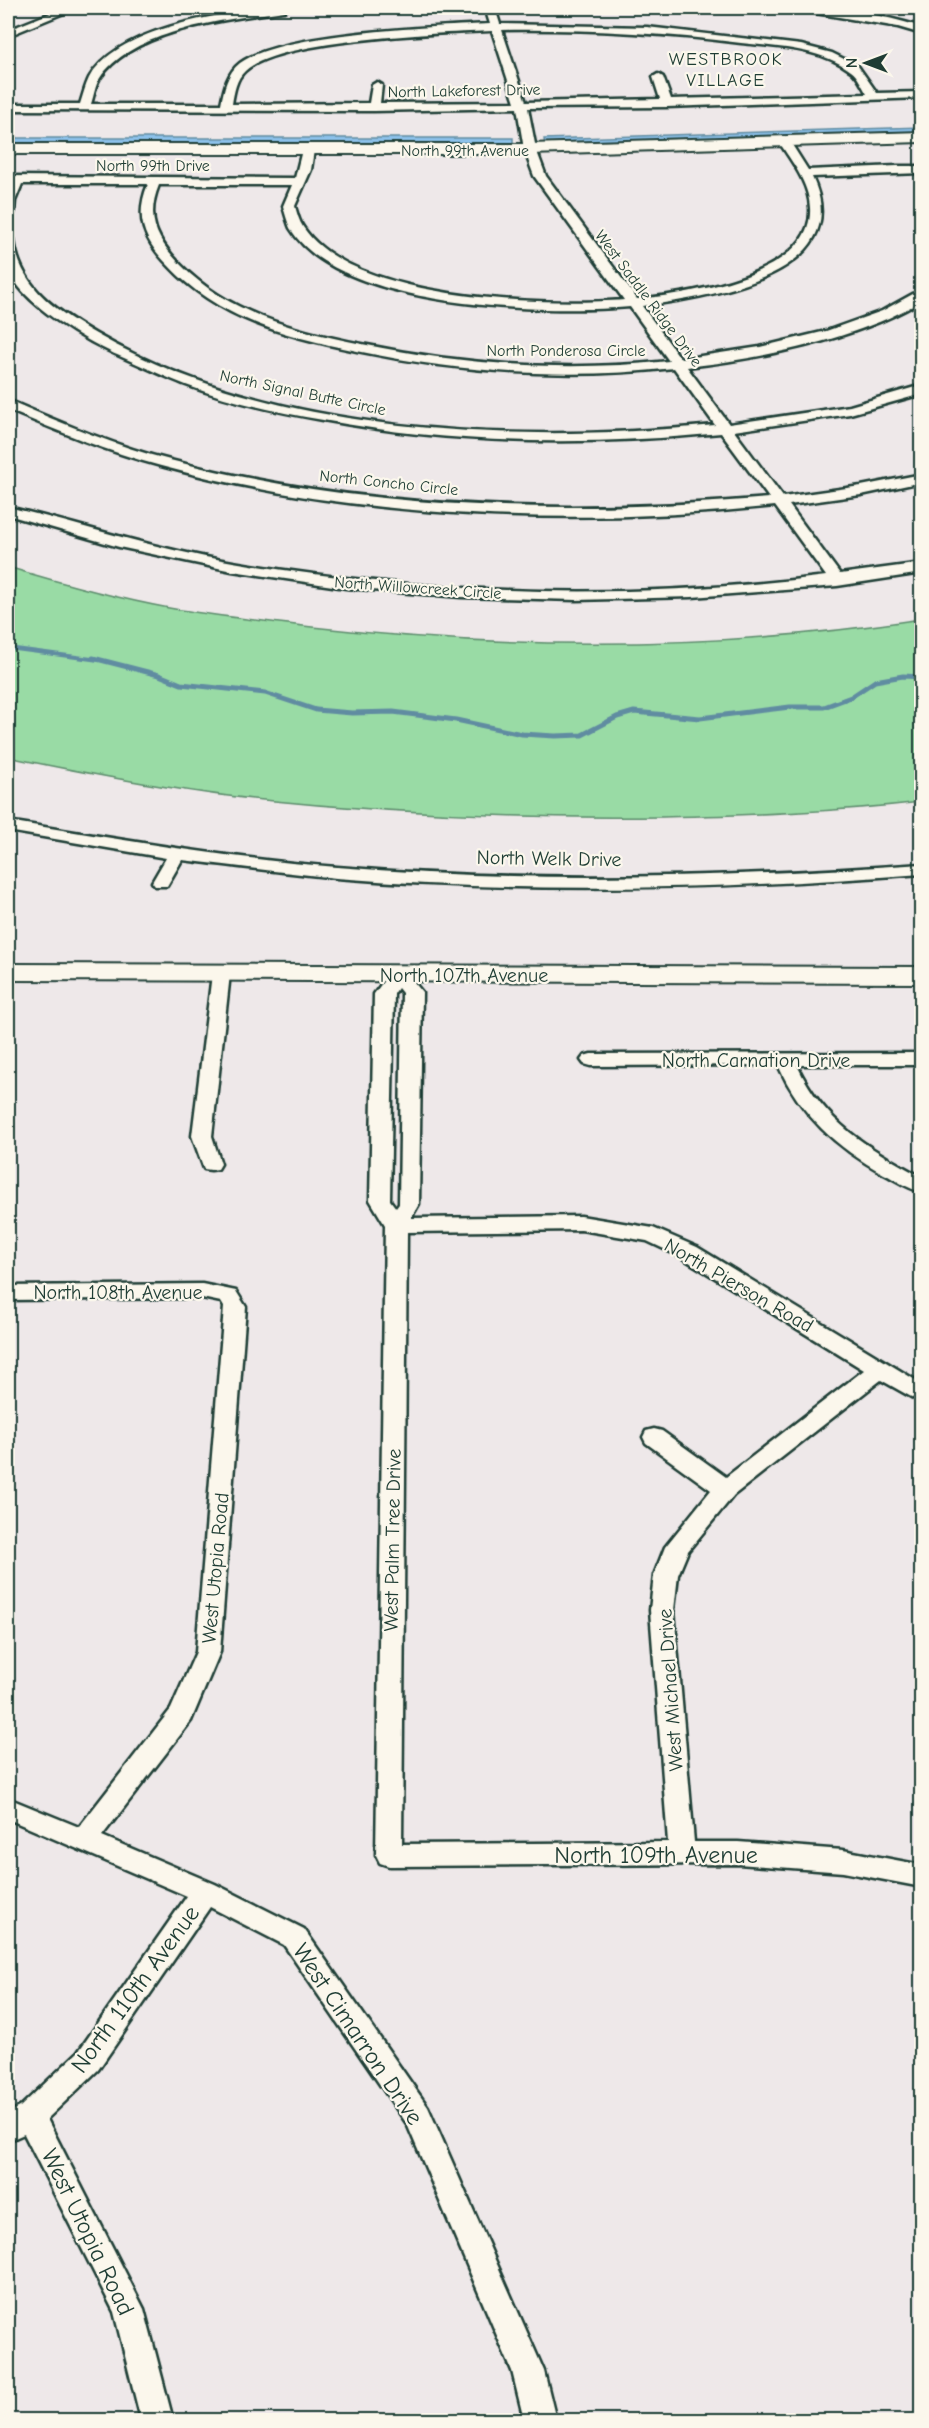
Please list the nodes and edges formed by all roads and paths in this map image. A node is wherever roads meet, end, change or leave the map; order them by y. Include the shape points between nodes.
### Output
1 (71, 8) edge
2 (284, 8) edge
3 (490, 8) edge
4 (804, 8) edge
5 (497, 28) junction
6 (921, 31) edge
7 (8, 33) edge
8 (658, 77) dead end
9 (377, 85) dead end
10 (921, 95) edge
11 (874, 97) junction
12 (667, 104) junction
13 (522, 106) junction
14 (8, 107) edge
15 (226, 107) junction
16 (84, 108) junction
17 (374, 108) junction
18 (921, 125) edge
19 (8, 136) edge
20 (921, 137) edge
21 (786, 142) junction
22 (529, 143) junction
23 (8, 149) edge
24 (308, 150) junction
25 (921, 170) edge
26 (805, 174) junction
27 (13, 180) edge
28 (155, 181) junction
29 (298, 182) junction
30 (8, 213) edge
31 (8, 239) edge
32 (921, 293) edge
33 (633, 302) junction
34 (678, 364) junction
35 (921, 390) edge
36 (8, 405) edge
37 (726, 429) junction
38 (921, 478) edge
39 (779, 501) junction
40 (8, 511) edge
41 (921, 568) edge
42 (837, 581) junction
43 (8, 826) edge
44 (177, 854) junction
45 (921, 869) edge
46 (161, 882) dead end
47 (8, 972) edge
48 (221, 974) junction
49 (398, 975) junction
50 (921, 975) edge
51 (921, 1059) edge
52 (591, 1060) dead end
53 (785, 1060) junction
54 (212, 1164) dead end
55 (921, 1186) edge
56 (396, 1225) junction
57 (8, 1293) edge
58 (228, 1296) joint
59 (880, 1369) junction
60 (921, 1395) edge
61 (654, 1437) dead end
62 (726, 1489) junction
63 (8, 1808) edge
64 (84, 1840) junction
65 (682, 1853) junction
66 (389, 1855) joint
67 (921, 1876) edge
68 (205, 1892) junction
69 (19, 2122) edge
70 (157, 2421) edge
71 (540, 2421) edge

1 - 7 street
2 - 16 street via 203,21 129,48 107,63 95,78
3 - 5 street, West Saddle Ridge Drive
4 - 6 street
5 - 11 street via 627,28 790,46 824,54 856,69
5 - 13 street, West Saddle Ridge Drive
5 - 15 street via 365,37 278,52 250,62 233,75
8 - 12 street
9 - 17 street
10 - 11 street, North Lakeforest Drive
11 - 12 street, North Lakeforest Drive
12 - 13 street, North Lakeforest Drive
13 - 17 street, North Lakeforest Drive
13 - 22 street, West Saddle Ridge Drive
14 - 16 street, North Lakeforest Drive
15 - 16 street, North Lakeforest Drive
15 - 17 street, North Lakeforest Drive
18 - 22 main road, North 99th Avenue
19 - 22 main road, North 99th Avenue
20 - 21 main road, North 99th Avenue
21 - 22 main road, North 99th Avenue
21 - 26 street
22 - 24 main road, North 99th Avenue
22 - 33 street, West Saddle Ridge Drive via 540,176
23 - 24 main road, North 99th Avenue
24 - 29 street via 305,170
25 - 26 street
26 - 33 street via 814,190 816,218 805,242 781,265 747,280 697,293
27 - 28 street, North 99th Drive
27 - 30 street
28 - 29 street, North 99th Drive
28 - 34 street, North Ponderosa Circle via 146,207 152,236 173,265 195,286 275,327 380,353 484,367 558,369
29 - 33 street via 289,206 296,226 318,249 383,281 509,304
31 - 37 street, North Signal Butte Circle via 12,264 38,300 137,361 205,388 304,413 444,433 626,437
32 - 34 street, North Ponderosa Circle via 875,319 829,334 746,354
33 - 34 street, West Saddle Ridge Drive
34 - 37 street, West Saddle Ridge Drive
35 - 37 street, North Signal Butte Circle via 842,412
36 - 39 street, North Concho Circle via 39,421 116,448 196,471 281,489 462,508 545,512
37 - 39 street, West Saddle Ridge Drive
38 - 39 street, North Concho Circle
39 - 42 street, West Saddle Ridge Drive
40 - 42 street, North Willowcreek Circle via 160,554 294,576 405,588 616,596
41 - 42 street, North Willowcreek Circle
43 - 44 street, North Welk Drive
44 - 45 street, North Welk Drive via 356,874 518,881 668,883
44 - 46 street
47 - 48 main road, North 107th Avenue
48 - 49 main road, North 107th Avenue
48 - 54 street via 202,1136
49 - 50 main road, North 107th Avenue
49 - 56 street, West Palm Tree Drive via 412,992 408,1204
49 - 56 street via 384,994 380,1200
51 - 53 street, North Carnation Drive
52 - 53 street, North Carnation Drive
53 - 55 street via 804,1099 824,1124 858,1151
56 - 59 street, North Pierson Road via 581,1223 653,1235 688,1252
56 - 66 street, West Palm Tree Drive
57 - 58 street, North 108th Avenue via 202,1291
58 - 64 street, West Utopia Road via 235,1313 208,1652 182,1714
59 - 60 street, North Pierson Road
59 - 62 street, West Michael Drive
61 - 62 street
62 - 65 street, West Michael Drive via 677,1547 666,1575 662,1610
63 - 64 street, West Cimarron Drive
64 - 68 street, West Cimarron Drive
65 - 66 street, North 109th Avenue
65 - 67 street, North 109th Avenue via 791,1856
68 - 69 street, North 110th Avenue via 88,2061
68 - 71 street, West Cimarron Drive via 294,1937 418,2116 528,2371
69 - 70 street, West Utopia Road via 129,2309

